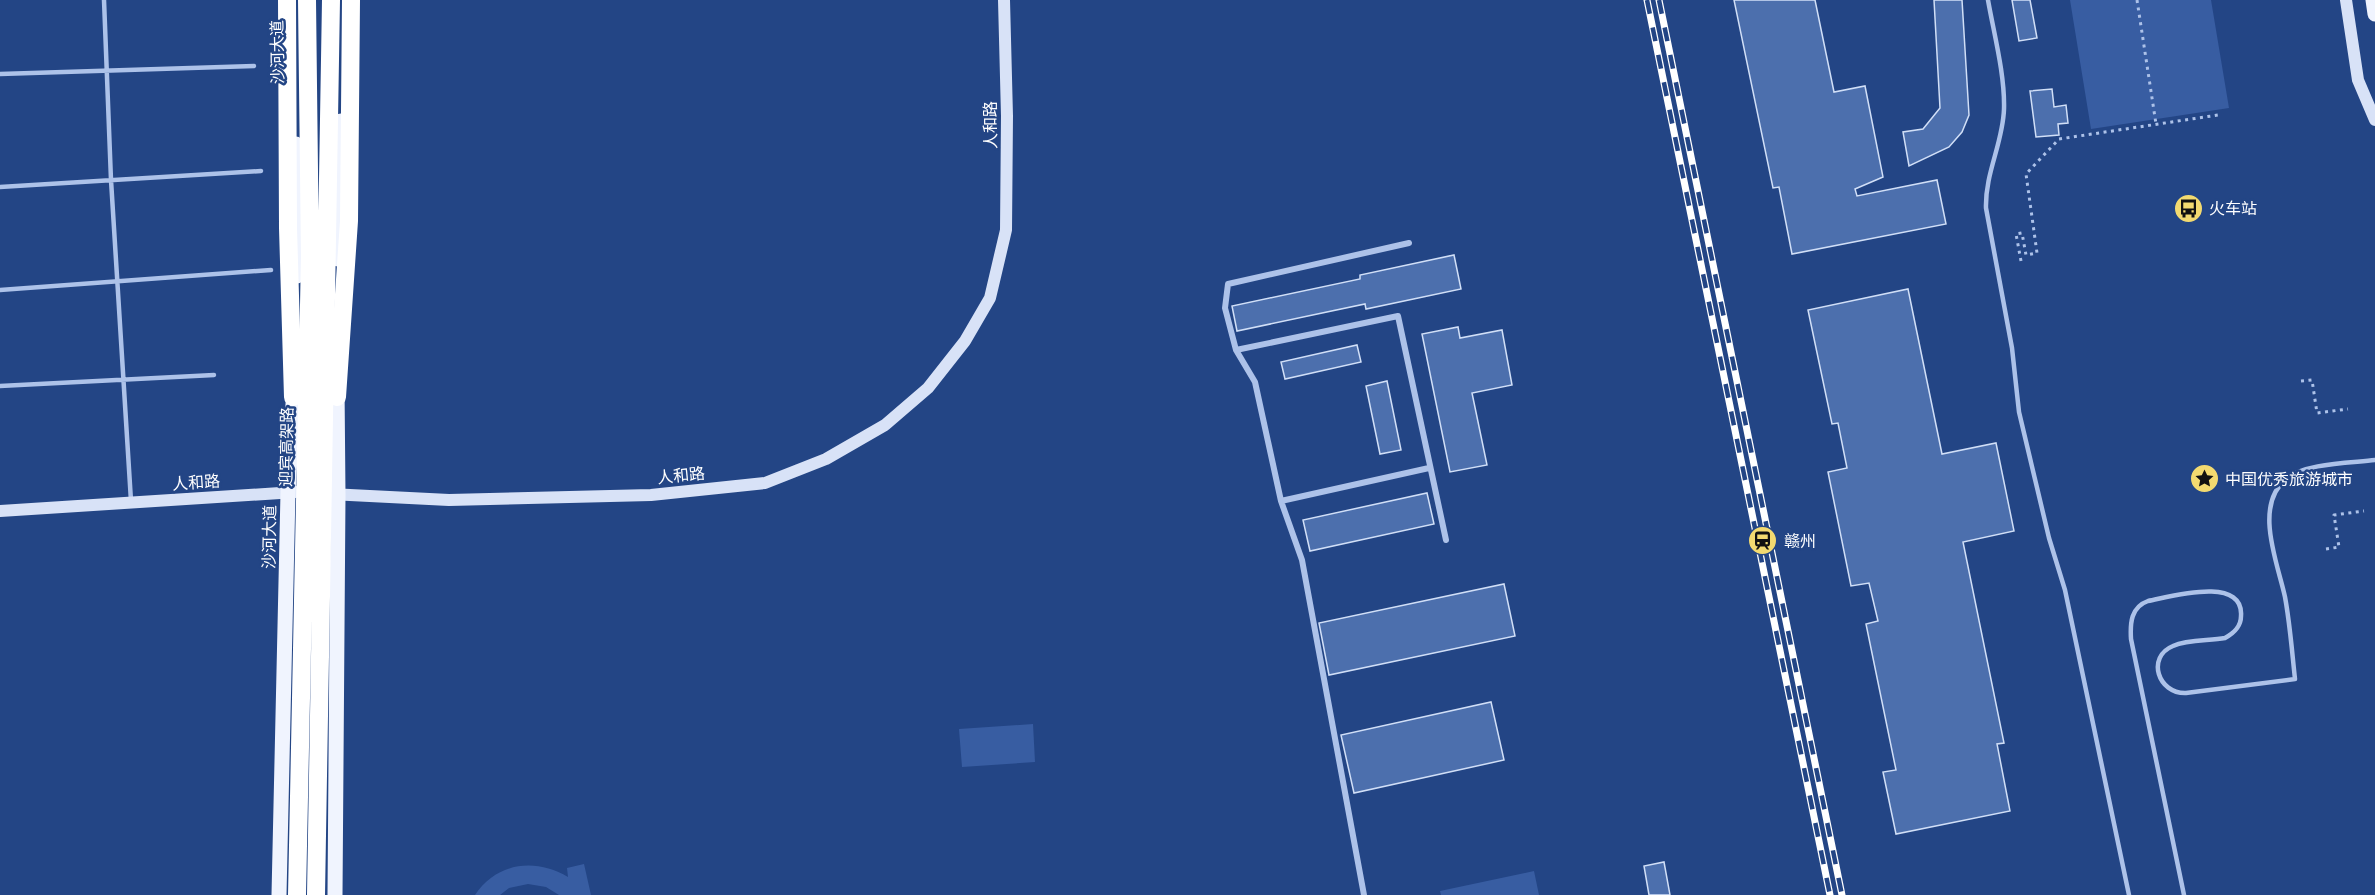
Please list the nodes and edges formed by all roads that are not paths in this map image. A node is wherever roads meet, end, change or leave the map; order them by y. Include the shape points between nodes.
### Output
1 (104, 0) edge
2 (287, 0) edge
3 (294, 0) edge
4 (308, 0) edge
5 (331, 0) edge
6 (344, 0) edge
7 (351, 0) edge
8 (1004, 0) edge
9 (1988, 0) edge
10 (2346, 0) edge
11 (2373, 0) edge
12 (2375, 14) edge
13 (254, 66) dead end
14 (106, 72) junction
15 (0, 74) edge
16 (2375, 120) edge
17 (261, 171) dead end
18 (111, 180) junction
19 (0, 186) edge
20 (1409, 243) dead end
21 (271, 270) dead end
22 (116, 282) junction
23 (0, 290) edge
24 (1236, 350) junction
25 (214, 375) dead end
26 (123, 378) junction
27 (0, 386) edge
28 (293, 397) junction
29 (337, 397) junction
30 (2375, 460) edge
31 (1429, 468) junction
32 (288, 492) junction
33 (338, 495) junction
34 (1281, 501) junction
35 (131, 503) junction
36 (0, 511) edge
37 (1446, 540) dead end
38 (279, 895) edge
39 (297, 895) edge
40 (316, 895) edge
41 (335, 895) edge
42 (1364, 895) edge
43 (2129, 895) edge
44 (2184, 895) edge

1 - 14 lane
2 - 28 highway
3 - 28 main road, 沙河大道 via 298,254
4 - 39 highway, 迎宾高架路, bridge via 310,256
5 - 40 highway, bridge
6 - 29 main road
7 - 29 highway via 349,221
8 - 33 street, 人和路 via 1006,230 990,298 965,340 928,388 885,425 826,459 765,483 651,495 449,500
9 - 43 lane via 2004,110 1985,189 1986,208 2012,348 2019,412 2065,590
10 - 16 street via 2358,80
11 - 12 main road
13 - 14 lane
14 - 15 lane
14 - 18 lane
17 - 18 lane
18 - 19 lane
18 - 22 lane
20 - 24 street via 1228,284 1225,308
21 - 22 lane
22 - 23 lane
22 - 26 lane
24 - 31 street via 1398,316
24 - 34 street via 1255,382
25 - 26 lane
26 - 27 lane
26 - 35 lane
28 - 32 main road, 沙河大道
29 - 33 main road
30 - 44 lane via 2299,471 2285,479 2272,502 2270,529 2285,597 2295,680 2186,693 2166,687 2158,674 2163,654 2173,646 2231,634 2240,624 2239,604 2229,594 2210,591 2148,601 2141,603 2132,616 2131,639
31 - 34 street
31 - 37 street
32 - 33 street, 人和路
32 - 35 street, 人和路
32 - 38 main road, 沙河大道
33 - 41 main road
34 - 42 street via 1302,560
35 - 36 street, 人和路

